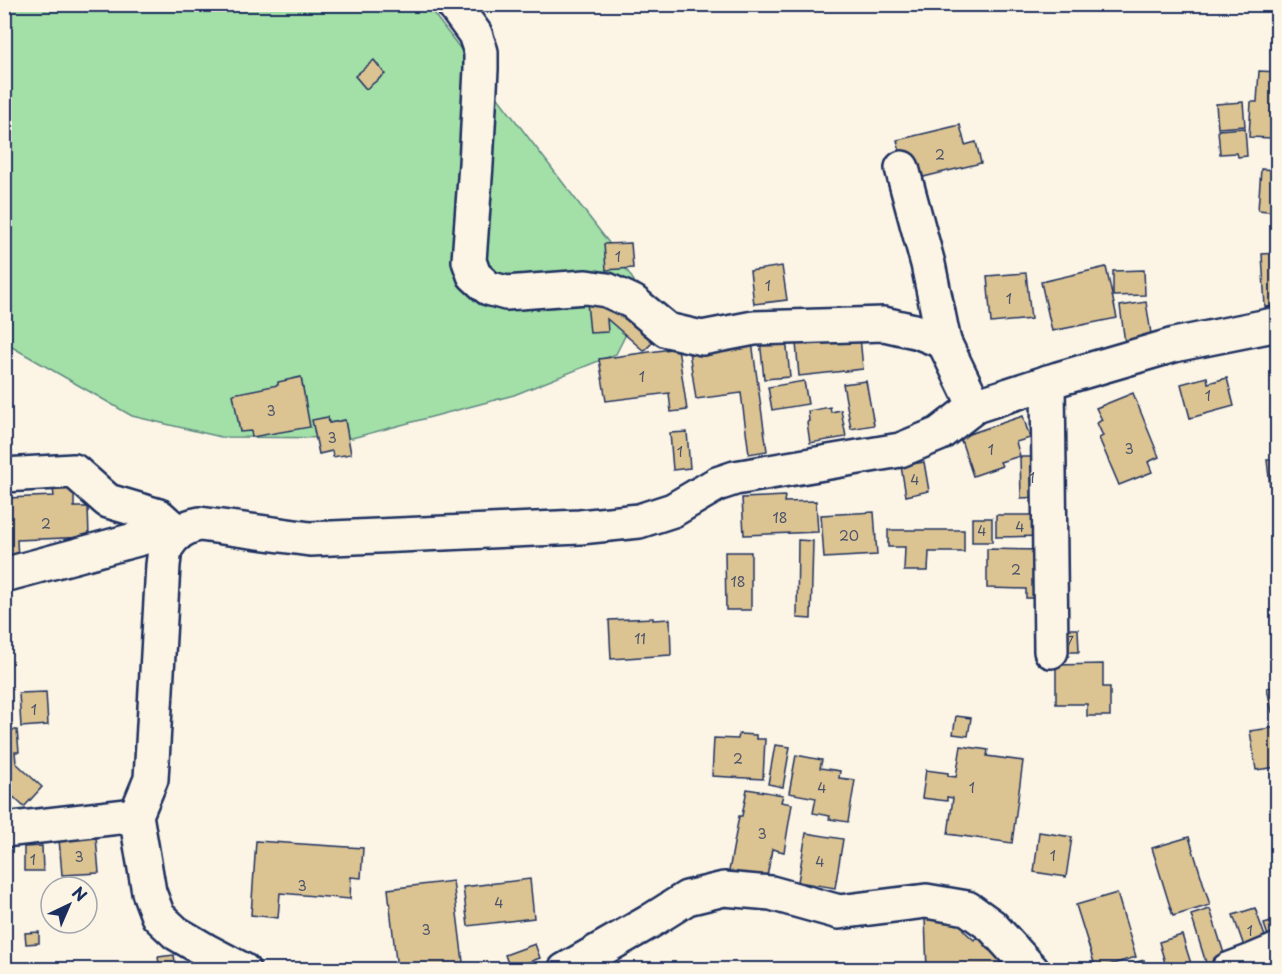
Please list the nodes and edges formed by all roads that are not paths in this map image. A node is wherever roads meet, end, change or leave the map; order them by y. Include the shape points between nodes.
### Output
1 (453, 4) edge
2 (902, 168) dead end
3 (1278, 324) edge
4 (944, 342) junction
5 (1048, 382) junction
6 (975, 406) junction
7 (4, 474) edge
8 (178, 533) junction
9 (4, 575) edge
10 (1051, 651) dead end
11 (136, 815) junction
12 (4, 830) edge
13 (1278, 950) edge
14 (243, 969) edge
15 (565, 969) edge
16 (1032, 969) edge
17 (1228, 969) edge

1 - 4 street via 475,34 481,52 469,261 474,275 488,288 506,293 586,287 607,290 633,302 667,330 702,338 754,327 884,324
2 - 4 street
3 - 5 street via 1174,345
4 - 6 street
5 - 6 street
5 - 10 street
6 - 8 street via 939,434 900,450 735,478 673,510 639,521 310,539 200,524
7 - 8 street via 74,471 108,501 159,516
8 - 9 street via 149,536
8 - 11 street via 166,547 163,565 151,779
11 - 12 street
11 - 14 street via 149,892 158,916 176,933
13 - 17 street
15 - 16 street via 687,898 724,889 771,893 839,912 926,901 967,908 992,926

